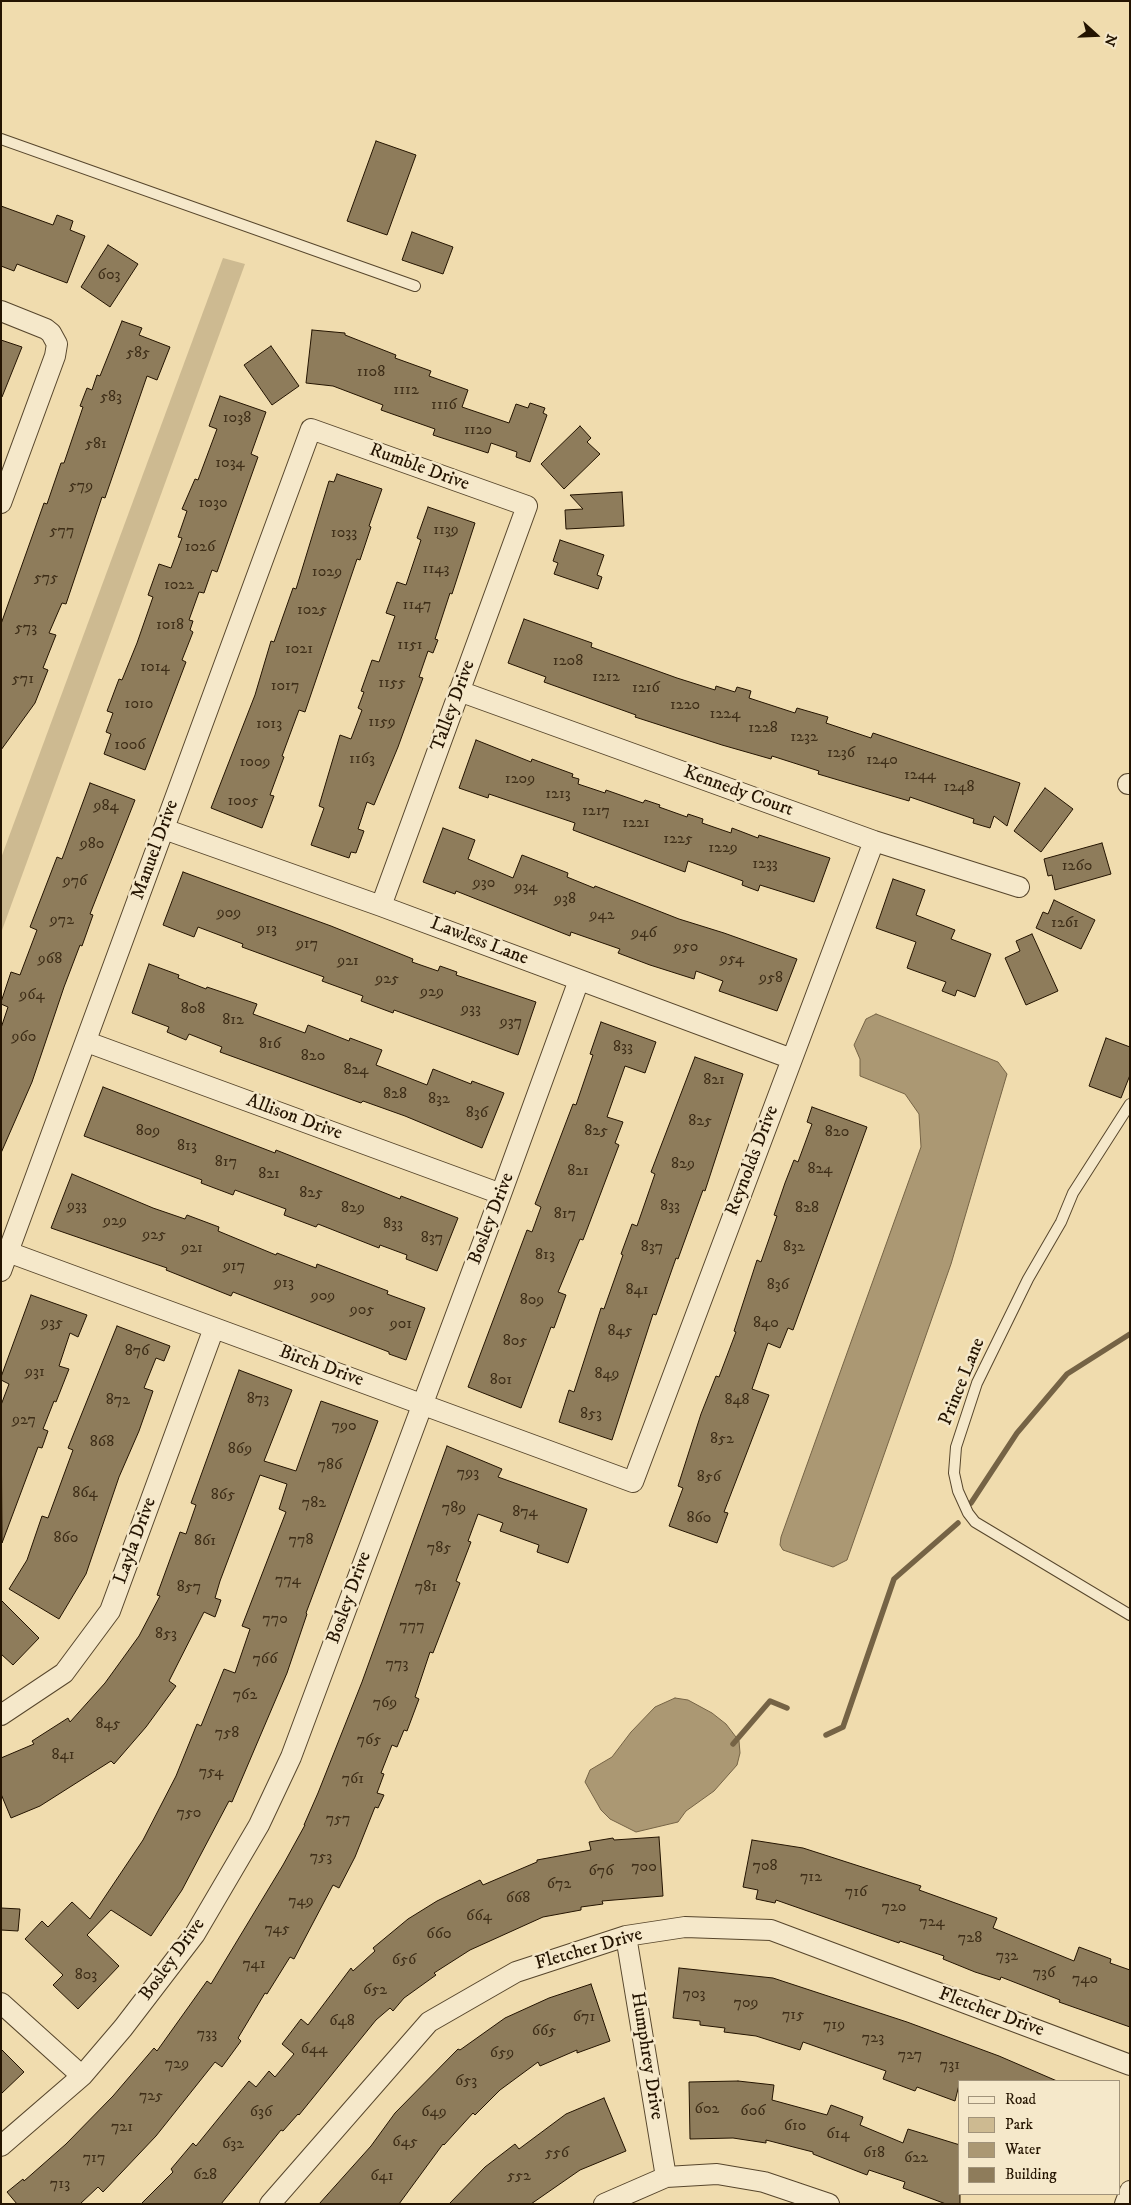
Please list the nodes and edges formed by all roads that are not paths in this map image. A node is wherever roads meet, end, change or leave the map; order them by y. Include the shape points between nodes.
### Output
1 (1, 139) edge
2 (415, 286) dead end
3 (1, 311) edge
4 (311, 429) joint
5 (1, 504) edge
6 (527, 506) joint
7 (460, 692) junction
8 (164, 829) junction
9 (874, 841) junction
10 (1018, 888) dead end
11 (382, 906) junction
12 (579, 980) junction
13 (87, 1042) junction
14 (792, 1060) junction
15 (1130, 1104) edge
16 (501, 1194) junction
17 (8, 1252) junction
18 (1, 1271) edge
19 (214, 1328) junction
20 (422, 1404) junction
21 (633, 1482) joint
22 (1130, 1615) edge
23 (1, 1715) edge
24 (626, 1936) junction
25 (1, 2004) edge
26 (1130, 2065) edge
27 (82, 2076) junction
28 (1, 2146) edge
29 (666, 2177) junction
30 (1130, 2191) edge
31 (270, 2204) edge
32 (604, 2204) edge
33 (828, 2204) edge
34 (1125, 2204) edge

1 - 2 lane
3 - 5 street via 46,329 56,344 55,356
4 - 6 street, Rumble Drive
4 - 8 street, Manuel Drive
6 - 7 street, Talley Drive
7 - 9 street, Kennedy Court
7 - 11 street, Talley Drive
8 - 11 street, Lawless Lane
8 - 13 street, Manuel Drive
9 - 10 street, Kennedy Court
9 - 14 street, Reynolds Drive
11 - 12 street, Lawless Lane
12 - 14 street, Lawless Lane
12 - 16 street, Bosley Drive
13 - 16 street, Allison Drive
13 - 17 street, Manuel Drive
14 - 21 street, Reynolds Drive
15 - 22 lane, Prince Lane via 1073,1193 977,1383 956,1447 954,1473 958,1491 975,1522
16 - 20 street, Bosley Drive
17 - 18 street, Manuel Drive
17 - 19 street, Birch Drive
19 - 20 street, Birch Drive
19 - 23 street, Layla Drive via 110,1610 64,1674
20 - 21 street, Birch Drive
20 - 27 street, Bosley Drive via 291,1757 259,1825 194,1934
24 - 26 street, Fletcher Drive via 685,1927 771,1930
24 - 29 street, Humphrey Drive
24 - 31 street, Fletcher Drive via 516,1972 429,2022
25 - 27 street
27 - 28 street, Bosley Drive
29 - 32 street
29 - 33 street via 716,2174 764,2182
30 - 34 street

